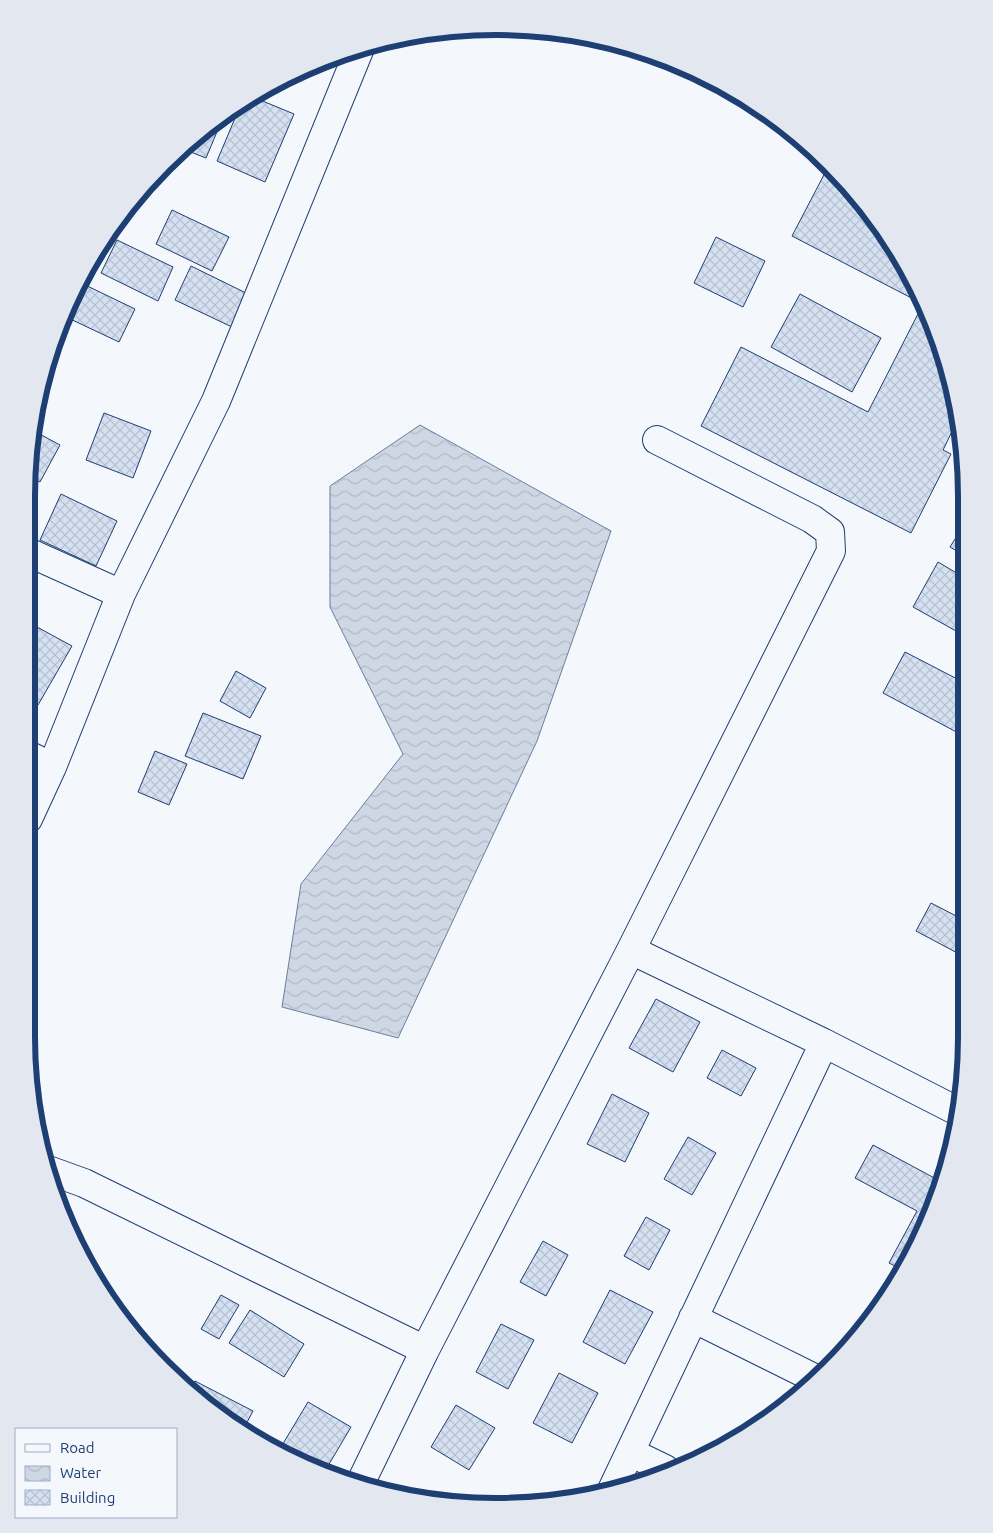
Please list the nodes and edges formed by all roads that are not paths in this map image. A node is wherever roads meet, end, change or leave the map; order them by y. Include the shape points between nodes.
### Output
1 (356, 57) edge
2 (657, 440) dead end
3 (35, 555) edge
4 (121, 594) junction
5 (35, 758) edge
6 (52, 767) junction
7 (35, 804) edge
8 (631, 950) junction
9 (824, 1043) junction
10 (952, 1108) edge
11 (56, 1173) edge
12 (693, 1318) junction
13 (425, 1350) junction
14 (809, 1376) edge
15 (630, 1452) junction
16 (662, 1467) edge
17 (363, 1478) edge
18 (616, 1482) edge

1 - 4 street via 216,401
2 - 8 street via 812,519 830,532 831,551
3 - 4 street
4 - 6 street
5 - 6 street
6 - 7 street
8 - 9 street
8 - 13 street
9 - 10 street
9 - 12 street
11 - 13 street via 93,1188
12 - 14 street
12 - 15 street
13 - 17 street
15 - 16 street
15 - 18 street

